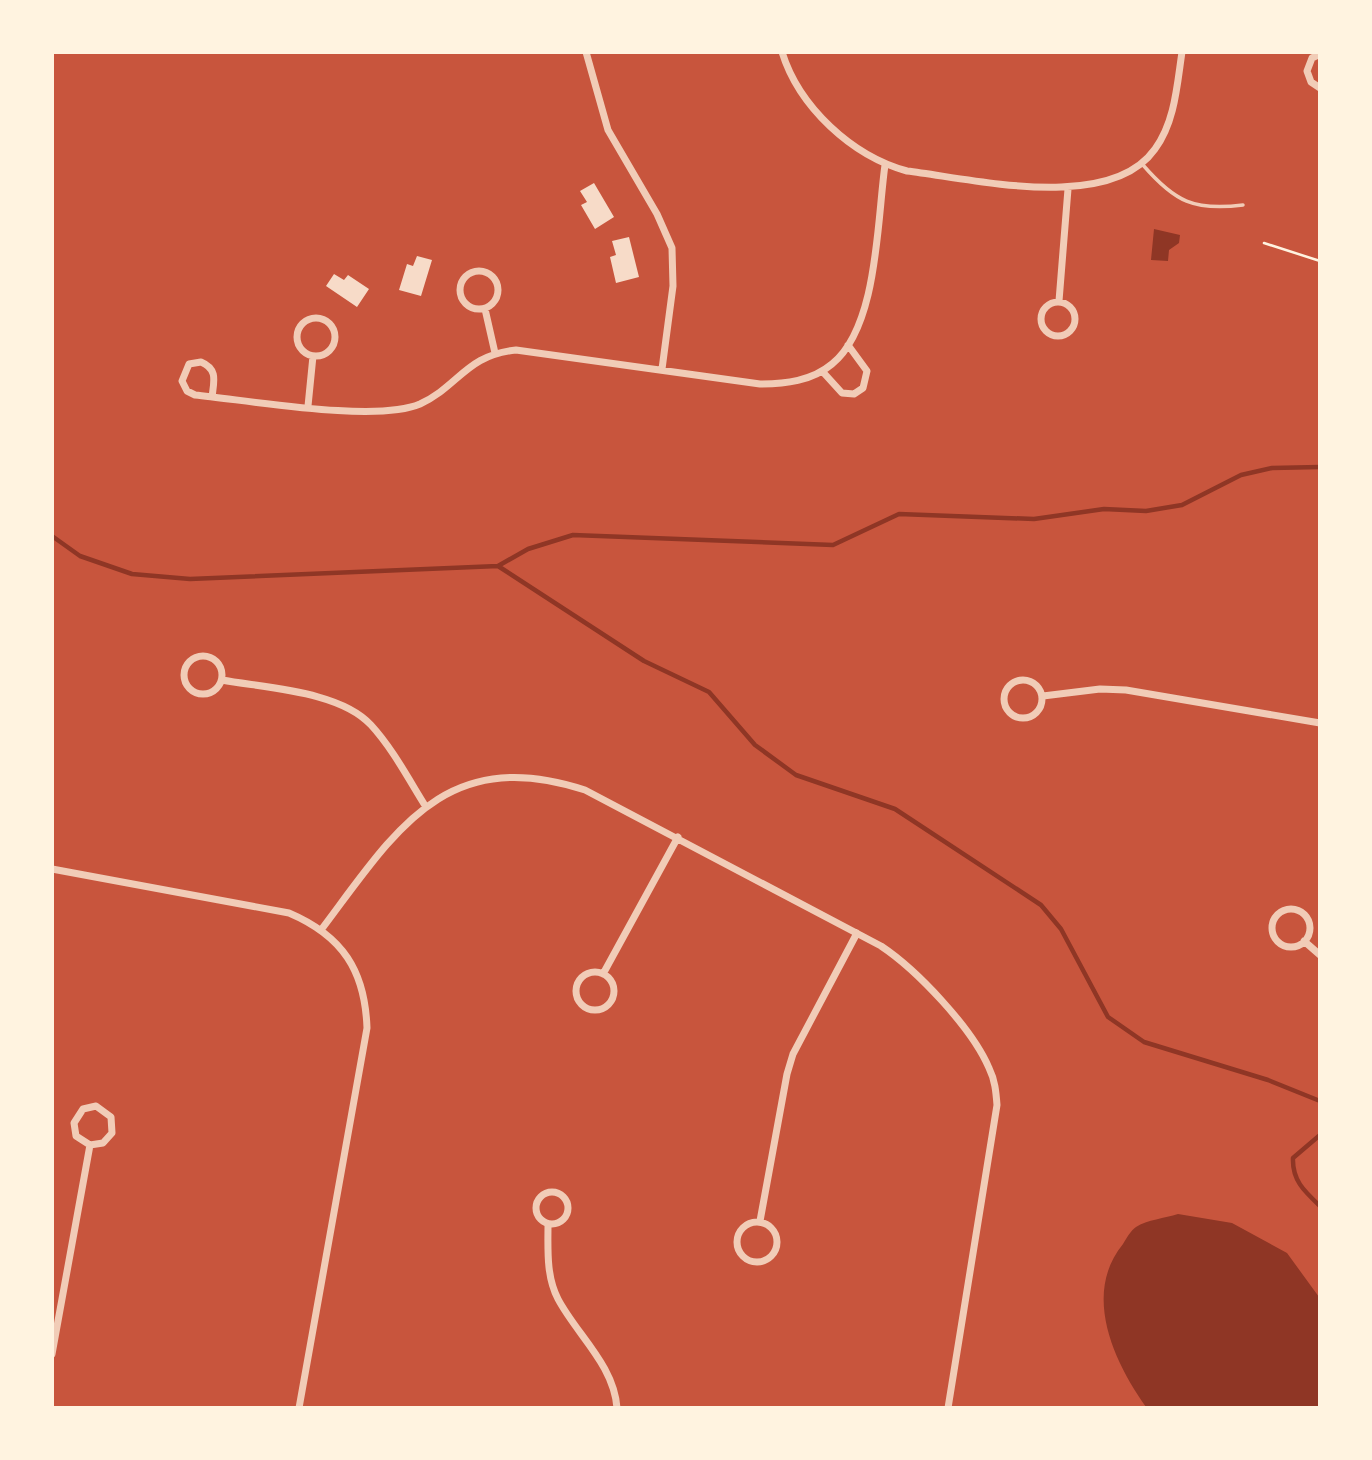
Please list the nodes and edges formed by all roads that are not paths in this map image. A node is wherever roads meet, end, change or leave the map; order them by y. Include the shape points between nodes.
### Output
1 (586, 52) edge
2 (782, 52) edge
3 (1182, 52) edge
4 (1320, 54) edge
5 (1320, 88) edge
6 (1143, 164) junction
7 (885, 165) junction
8 (1068, 189) junction
9 (1243, 205) dead end
10 (1059, 301) junction
11 (485, 309) junction
12 (848, 345) junction
13 (495, 353) junction
14 (313, 356) junction
15 (662, 369) junction
16 (822, 370) junction
17 (212, 397) junction
18 (308, 406) junction
19 (222, 680) junction
20 (1043, 696) junction
21 (1320, 723) edge
22 (426, 807) junction
23 (678, 837) junction
24 (52, 869) edge
25 (321, 930) junction
26 (857, 933) junction
27 (1304, 941) junction
28 (1320, 955) edge
29 (603, 974) junction
30 (90, 1145) junction
31 (761, 1221) junction
32 (548, 1224) junction
33 (52, 1354) edge
34 (299, 1408) edge
35 (617, 1408) edge
36 (948, 1408) edge

1 - 15 street via 608,130 657,214 671,248 673,286
2 - 7 street via 800,92 816,111 847,140
3 - 6 street via 1168,126
4 - 5 street via 1312,58 1307,71 1311,82
6 - 8 street via 1106,183
6 - 9 lane via 1185,203 1214,209
7 - 8 street
7 - 12 street via 868,292
8 - 10 street
10 - 10 street via 1048,304 1041,318 1044,330 1058,336 1069,332 1076,320 1073,309
11 - 11 street via 495,300 497,286 490,275 474,271 460,284 461,298 471,308
11 - 13 street
12 - 16 street
12 - 16 street via 867,371 863,388 854,394 842,393
13 - 15 street via 516,350
13 - 18 street via 478,359 434,395 402,409 385,412
14 - 14 street via 326,354 335,339 332,326 321,319 306,322 298,333 299,346
14 - 18 street
15 - 16 street via 760,384 782,384
17 - 17 street via 195,395 183,387 181,375 190,364 201,362 212,369
17 - 18 street
19 - 19 street via 219,664 205,656 191,659 184,671 186,685 199,693 215,689
19 - 22 street via 326,699 357,714 380,736
20 - 20 street via 1034,682 1020,680 1009,686 1004,699 1008,711 1026,719 1038,713
20 - 21 street via 1126,690
22 - 23 street via 482,782 545,779 585,790
22 - 25 street via 393,834
23 - 26 street
23 - 29 street
24 - 25 street via 272,909
25 - 34 street via 356,970 367,1028
26 - 31 street via 793,1054
26 - 36 street via 917,974 972,1039 995,1086 996,1121
27 - 27 street via 1310,926 1304,914 1287,909 1276,915 1272,929 1276,940 1291,947
27 - 28 street
29 - 29 street via 588,973 579,981 577,998 587,1008 605,1006 613,996 612,983
30 - 30 street via 103,1143 112,1133 111,1116 96,1106 83,1109 74,1122 76,1136
30 - 33 street
31 - 31 street via 745,1225 737,1238 740,1253 754,1262 766,1260 778,1245 776,1232
32 - 32 street via 560,1223 568,1212 567,1200 555,1191 544,1194 537,1203 539,1218
32 - 35 street via 548,1257 557,1297 608,1375

